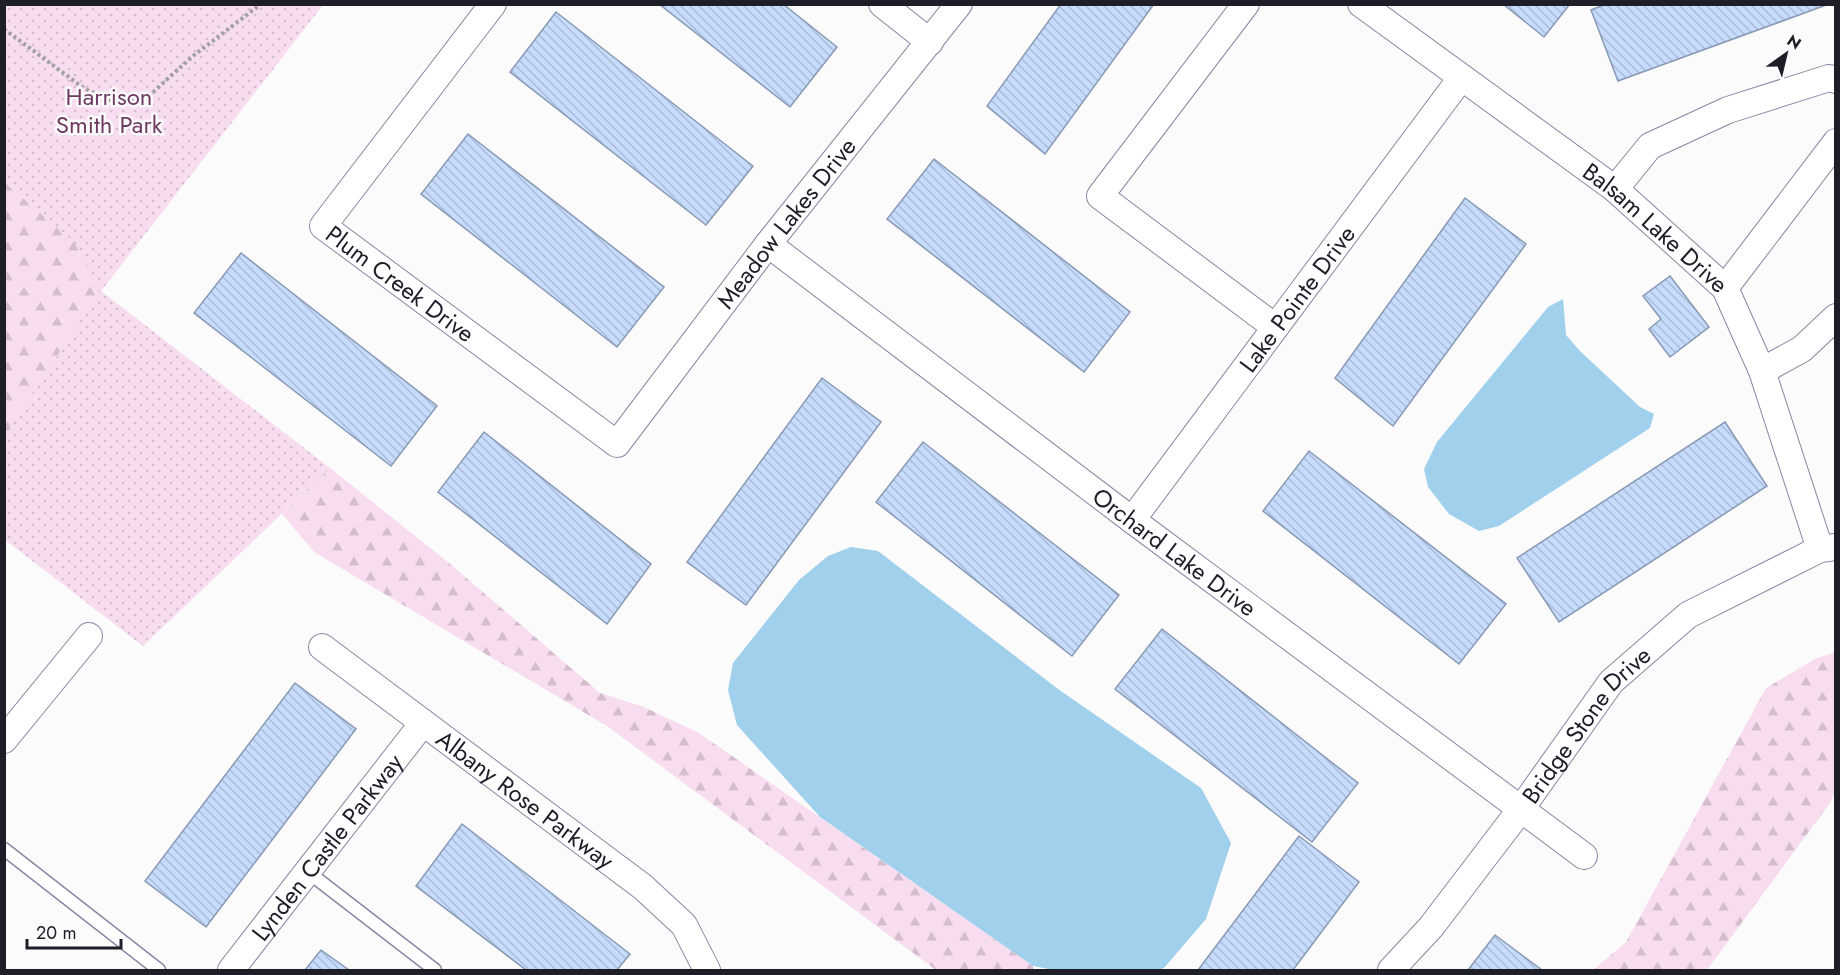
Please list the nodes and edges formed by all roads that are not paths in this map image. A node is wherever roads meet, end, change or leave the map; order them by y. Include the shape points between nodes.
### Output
1 (493, 4) edge
2 (882, 4) edge
3 (959, 4) edge
4 (1246, 4) edge
5 (1362, 4) edge
6 (930, 42) junction
7 (1461, 78) junction
8 (1836, 80) edge
9 (1836, 142) edge
10 (1615, 189) junction
11 (768, 244) junction
12 (1725, 288) junction
13 (1836, 317) edge
14 (1275, 327) junction
15 (1762, 370) junction
16 (617, 444) joint
17 (1132, 520) junction
18 (1828, 548) edge
19 (89, 636) dead end
20 (322, 647) dead end
21 (423, 723) junction
22 (4, 740) edge
23 (1521, 809) junction
24 (4, 849) edge
25 (1584, 856) dead end
26 (308, 872) junction
27 (159, 970) edge
28 (231, 970) edge
29 (435, 970) edge
30 (706, 970) edge
31 (1391, 970) edge

1 - 16 street, Plum Creek Drive via 323,226
2 - 6 street
3 - 6 street, Meadow Lakes Drive
4 - 14 street via 1100,196
5 - 7 street, Balsam Lake Drive
6 - 11 street, Meadow Lakes Drive
7 - 10 street, Balsam Lake Drive
7 - 14 street, Lake Pointe Drive
8 - 10 street via 1829,78 1728,110 1650,146
9 - 12 street
10 - 12 street, Balsam Lake Drive
11 - 16 street, Meadow Lakes Drive
11 - 17 street, Orchard Lake Drive
12 - 15 street, Balsam Lake Drive
13 - 15 street via 1802,349
14 - 17 street, Lake Pointe Drive
15 - 18 street, Balsam Lake Drive
17 - 23 street, Orchard Lake Drive
18 - 23 street, Bridge Stone Drive via 1688,615 1611,682
19 - 22 street
20 - 21 street, Albany Rose Parkway
21 - 26 street, Lynden Castle Parkway
21 - 30 street, Albany Rose Parkway via 642,887 684,925
23 - 25 street, Orchard Lake Drive
23 - 31 street, Bridge Stone Drive via 1431,927
24 - 27 lane
26 - 28 street, Lynden Castle Parkway
26 - 29 lane

